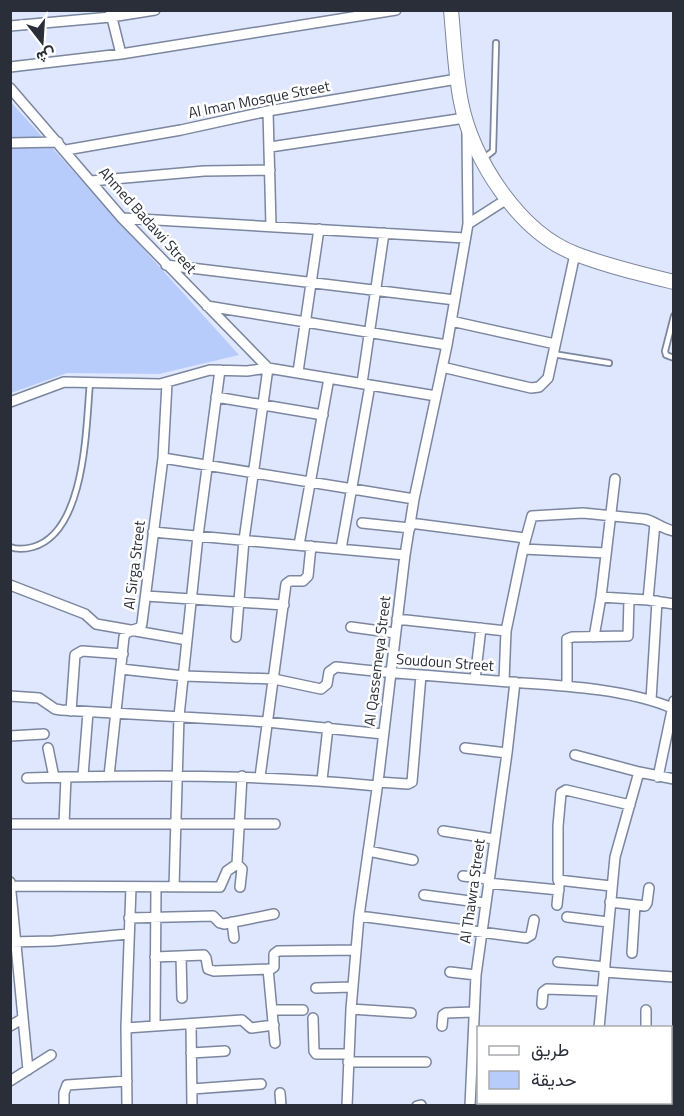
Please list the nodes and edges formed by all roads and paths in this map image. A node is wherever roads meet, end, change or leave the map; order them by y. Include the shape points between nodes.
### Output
1 (155, 10) edge
2 (396, 10) edge
3 (451, 10) edge
4 (111, 14) edge
5 (10, 26) edge
6 (496, 43) dead end
7 (121, 54) junction
8 (10, 68) edge
9 (457, 80) junction
10 (10, 88) edge
11 (268, 111) junction
12 (466, 122) junction
13 (58, 142) junction
14 (10, 143) edge
15 (270, 147) junction
16 (66, 150) junction
17 (482, 160) junction
18 (270, 170) junction
19 (91, 181) junction
20 (507, 199) junction
21 (122, 218) junction
22 (468, 225) junction
23 (271, 226) junction
24 (319, 229) junction
25 (384, 233) junction
26 (465, 238) junction
27 (575, 254) junction
28 (166, 265) junction
29 (312, 282) junction
30 (674, 282) edge
31 (375, 290) junction
32 (455, 300) junction
33 (207, 306) junction
34 (674, 316) edge
35 (451, 321) junction
36 (306, 322) junction
37 (369, 333) junction
38 (555, 344) junction
39 (447, 345) junction
40 (553, 354) junction
41 (674, 358) edge
42 (609, 363) dead end
43 (442, 367) junction
44 (268, 368) junction
45 (220, 370) junction
46 (298, 372) junction
47 (329, 378) junction
48 (90, 382) junction
49 (167, 383) junction
50 (366, 384) junction
51 (436, 396) junction
52 (216, 397) junction
53 (10, 402) edge
54 (263, 405) junction
55 (323, 415) junction
56 (163, 458) junction
57 (207, 465) junction
58 (253, 473) junction
59 (615, 479) dead end
60 (311, 482) junction
61 (352, 489) junction
62 (414, 499) junction
63 (610, 515) junction
64 (362, 523) dead end
65 (655, 523) junction
66 (410, 526) junction
67 (674, 531) edge
68 (153, 532) junction
69 (198, 536) junction
70 (525, 537) junction
71 (244, 540) junction
72 (299, 545) junction
73 (311, 546) junction
74 (10, 547) edge
75 (341, 549) junction
76 (523, 549) junction
77 (606, 553) junction
78 (405, 555) junction
79 (10, 585) edge
80 (146, 596) junction
81 (601, 597) junction
82 (192, 599) junction
83 (629, 599) junction
84 (653, 600) junction
85 (239, 602) junction
86 (674, 604) edge
87 (284, 605) junction
88 (397, 619) junction
89 (351, 627) dead end
90 (481, 628) junction
91 (134, 630) junction
92 (506, 631) junction
93 (395, 633) junction
94 (236, 637) dead end
95 (594, 637) junction
96 (187, 640) junction
97 (123, 654) junction
98 (122, 669) junction
99 (391, 673) junction
100 (184, 675) junction
101 (421, 675) junction
102 (274, 679) junction
103 (475, 679) junction
104 (504, 681) junction
105 (515, 682) junction
106 (567, 686) junction
107 (10, 696) edge
108 (651, 699) junction
109 (673, 705) edge
110 (71, 711) junction
111 (88, 712) junction
112 (117, 713) junction
113 (179, 716) junction
114 (267, 722) junction
115 (328, 728) junction
116 (44, 734) dead end
117 (383, 734) junction
118 (10, 736) edge
119 (48, 748) dead end
120 (465, 748) dead end
121 (507, 753) junction
122 (575, 755) dead end
123 (639, 772) junction
124 (83, 776) junction
125 (109, 776) junction
126 (177, 776) junction
127 (242, 776) junction
128 (54, 777) junction
129 (66, 777) junction
130 (260, 777) junction
131 (658, 777) junction
132 (27, 778) dead end
133 (674, 779) edge
134 (322, 780) junction
135 (377, 784) junction
136 (630, 805) junction
137 (177, 823) junction
138 (10, 824) edge
139 (64, 824) junction
140 (239, 824) junction
141 (275, 824) dead end
142 (443, 831) dead end
143 (494, 839) junction
144 (368, 851) junction
145 (413, 860) dead end
146 (237, 864) junction
147 (463, 876) dead end
148 (488, 881) junction
149 (559, 884) junction
150 (11, 885) edge
151 (611, 886) junction
152 (131, 887) junction
153 (156, 887) junction
154 (174, 887) junction
155 (240, 887) dead end
156 (649, 888) dead end
157 (424, 895) dead end
158 (610, 902) junction
159 (485, 903) junction
160 (557, 905) dead end
161 (635, 905) junction
162 (274, 914) dead end
163 (359, 916) junction
164 (567, 917) dead end
165 (129, 918) junction
166 (155, 918) junction
167 (534, 920) dead end
168 (608, 921) junction
169 (232, 922) junction
170 (481, 932) junction
171 (128, 934) junction
172 (234, 938) dead end
173 (13, 942) edge
174 (356, 950) junction
175 (632, 953) dead end
176 (181, 956) junction
177 (155, 957) junction
178 (558, 962) dead end
179 (268, 969) junction
180 (604, 970) junction
181 (450, 972) dead end
182 (476, 975) junction
183 (674, 977) edge
184 (353, 987) junction
185 (316, 988) dead end
186 (602, 991) junction
187 (182, 998) dead end
188 (542, 1004) dead end
189 (351, 1009) junction
190 (272, 1010) junction
191 (303, 1010) dead end
192 (646, 1010) dead end
193 (411, 1012) dead end
194 (473, 1012) junction
195 (313, 1018) dead end
196 (22, 1019) junction
197 (191, 1024) junction
198 (274, 1025) junction
199 (10, 1026) edge
200 (154, 1026) junction
201 (442, 1026) dead end
202 (599, 1026) edge
203 (646, 1026) edge
204 (126, 1028) junction
205 (275, 1043) dead end
206 (225, 1051) dead end
207 (191, 1053) junction
208 (51, 1055) dead end
209 (348, 1058) junction
210 (426, 1062) dead end
211 (28, 1070) junction
212 (474, 1074) edge
213 (10, 1080) edge
214 (127, 1081) junction
215 (261, 1084) dead end
216 (192, 1089) junction
217 (280, 1093) dead end
218 (64, 1106) edge
219 (127, 1106) edge
220 (192, 1106) edge
221 (281, 1106) edge
222 (347, 1106) edge
223 (470, 1106) edge

1 - 4 street
2 - 7 street
3 - 9 main road
4 - 5 street
4 - 7 street
6 - 17 lane via 493,151
7 - 8 street
9 - 11 street, Al Iman Mosque Street
9 - 12 main road
10 - 13 street, Ahmed Badawi Street
11 - 15 street
11 - 16 street, Al Iman Mosque Street
12 - 15 street
12 - 17 main road
12 - 22 street, Al Qassemeya Street
13 - 14 street
13 - 16 street, Ahmed Badawi Street
15 - 18 street
16 - 19 street, Ahmed Badawi Street
17 - 20 main road
18 - 19 street via 204,171
18 - 23 street
19 - 21 street, Ahmed Badawi Street
20 - 22 street
20 - 27 main road via 549,240
21 - 23 street
21 - 28 street, Ahmed Badawi Street
22 - 26 street, Al Qassemeya Street
23 - 24 street
24 - 25 street
24 - 29 street
25 - 26 street
25 - 31 street
26 - 32 street, Al Qassemeya Street
27 - 30 main road
27 - 38 street
28 - 29 street
28 - 33 street, Ahmed Badawi Street
29 - 31 street
29 - 36 street
31 - 32 street
31 - 37 street
32 - 35 street, Al Qassemeya Street
33 - 36 street
33 - 44 street, Ahmed Badawi Street
34 - 41 lane via 665,351
35 - 38 street
35 - 39 street, Al Qassemeya Street
36 - 37 street
36 - 46 street
37 - 39 street
37 - 50 street
38 - 40 street
39 - 43 street, Al Qassemeya Street
40 - 42 lane
40 - 43 street via 548,378 544,384 531,388
43 - 51 street, Al Qassemeya Street
44 - 45 street
44 - 46 street
44 - 54 street
45 - 49 street via 199,372
45 - 52 street
46 - 47 street
47 - 50 street
47 - 55 street
48 - 49 street
48 - 53 street via 64,382
48 - 74 lane via 82,466 64,522 44,543 22,549
49 - 56 street, Al Sirga Street
50 - 51 street
50 - 61 street
51 - 62 street, Al Qassemeya Street
52 - 54 street
52 - 57 street
54 - 55 street
54 - 58 street
55 - 60 street
56 - 57 street
56 - 68 street, Al Sirga Street
57 - 58 street
57 - 69 street
58 - 60 street
58 - 71 street
59 - 63 street
60 - 61 street
60 - 72 street
61 - 62 street
61 - 75 street
62 - 66 street, Al Qassemeya Street
63 - 65 street
63 - 70 street via 532,516
63 - 77 street
64 - 66 street
65 - 67 street
65 - 84 street
66 - 70 street
66 - 78 street, Al Qassemeya Street
68 - 69 street
68 - 80 street, Al Sirga Street
69 - 71 street
69 - 82 street
70 - 76 street
71 - 72 street
71 - 85 street
72 - 73 street
73 - 75 street
73 - 87 street via 308,576 286,584
75 - 78 street
76 - 77 street
76 - 92 street
77 - 81 street
78 - 88 street, Al Qassemeya Street
79 - 91 street via 85,614 96,624
80 - 82 street
80 - 91 street, Al Sirga Street via 141,627
81 - 83 street
81 - 95 street
82 - 85 street
82 - 96 street
83 - 84 street
83 - 95 street via 628,636
84 - 86 street
84 - 108 street
85 - 87 street
85 - 94 street
87 - 102 street
88 - 90 street
88 - 93 street, Al Qassemeya Street
89 - 93 street
90 - 92 street
90 - 103 street
91 - 96 street
91 - 97 street, Al Sirga Street via 124,637
92 - 104 street
93 - 99 street, Al Qassemeya Street
95 - 106 street via 567,639
96 - 100 street
97 - 98 street, Al Sirga Street
97 - 110 street via 82,651 75,655
98 - 100 street, Soudoun Street
98 - 112 street, Al Sirga Street
99 - 101 street, Soudoun Street
99 - 102 street, Soudoun Street via 336,667 321,688
99 - 117 street, Al Qassemeya Street
100 - 102 street, Soudoun Street
100 - 113 street
101 - 103 street, Soudoun Street
101 - 135 street via 412,782
102 - 114 street
103 - 104 street, Soudoun Street
104 - 105 street, Soudoun Street
105 - 106 street, Soudoun Street
105 - 121 street, Al Thawra Street
106 - 108 street, Soudoun Street
107 - 110 street via 39,698 55,710
108 - 109 street, Soudoun Street
109 - 131 street
110 - 111 street
111 - 112 street
111 - 124 street
112 - 113 street
112 - 125 street, Al Sirga Street
113 - 114 street
113 - 126 street
114 - 115 street
114 - 130 street
115 - 117 street
115 - 134 street
116 - 118 street
117 - 135 street, Al Qassemeya Street
119 - 128 street
120 - 121 street
121 - 143 street, Al Thawra Street
122 - 123 street
123 - 131 street
123 - 136 street
124 - 125 street
124 - 129 street
125 - 126 street
126 - 127 street
126 - 137 street
127 - 130 street
127 - 140 street
128 - 129 street
128 - 132 street
129 - 139 street
130 - 134 street
131 - 133 street
134 - 135 street
135 - 144 street, Al Qassemeya Street
136 - 149 street via 562,791
136 - 151 street
137 - 139 street
137 - 140 street
137 - 154 street
138 - 139 street
140 - 141 street
140 - 146 street
142 - 143 street
143 - 148 street, Al Thawra Street
144 - 145 street
144 - 163 street, Al Qassemeya Street
146 - 154 street via 227,871 219,887
146 - 155 street via 242,869
147 - 148 street
148 - 149 street
148 - 159 street, Al Thawra Street
149 - 151 street
149 - 160 street
150 - 152 street
150 - 173 street
151 - 158 street
152 - 153 street
152 - 165 street
153 - 154 street
153 - 166 street
156 - 161 street via 646,906
157 - 159 street
158 - 161 street
158 - 168 street
159 - 170 street, Al Thawra Street
161 - 175 street
162 - 169 street
163 - 170 street
163 - 174 street, Al Qassemeya Street
164 - 168 street
165 - 166 street
165 - 171 street
166 - 169 street via 213,916 220,923
166 - 177 street
167 - 170 street via 528,938
168 - 180 street
169 - 172 street
170 - 182 street, Al Thawra Street
171 - 173 street
171 - 204 street
173 - 196 street
174 - 179 street via 278,951 274,954 274,967
174 - 184 street, Al Qassemeya Street
176 - 177 street
176 - 179 street via 204,955 210,971
176 - 187 street
177 - 200 street
178 - 180 street
179 - 190 street
180 - 183 street
180 - 186 street
181 - 182 street
182 - 194 street, Al Thawra Street
184 - 185 street
184 - 189 street, Al Qassemeya Street
186 - 188 street via 547,989
186 - 202 street
189 - 193 street
189 - 209 street, Al Qassemeya Street
190 - 191 street
190 - 198 street
192 - 203 street
194 - 201 street via 446,1012
194 - 212 street, Al Thawra Street
195 - 209 street via 316,1054
196 - 199 street
196 - 211 street
197 - 198 street via 242,1020 251,1028
197 - 200 street
197 - 207 street
198 - 205 street
200 - 204 street
204 - 214 street
206 - 207 street
207 - 216 street
208 - 211 street
209 - 210 street
209 - 222 street, Al Qassemeya Street
211 - 213 street
212 - 223 street, Al Thawra Street
214 - 218 street via 67,1085
214 - 219 street
215 - 216 street
216 - 220 street
217 - 221 street

